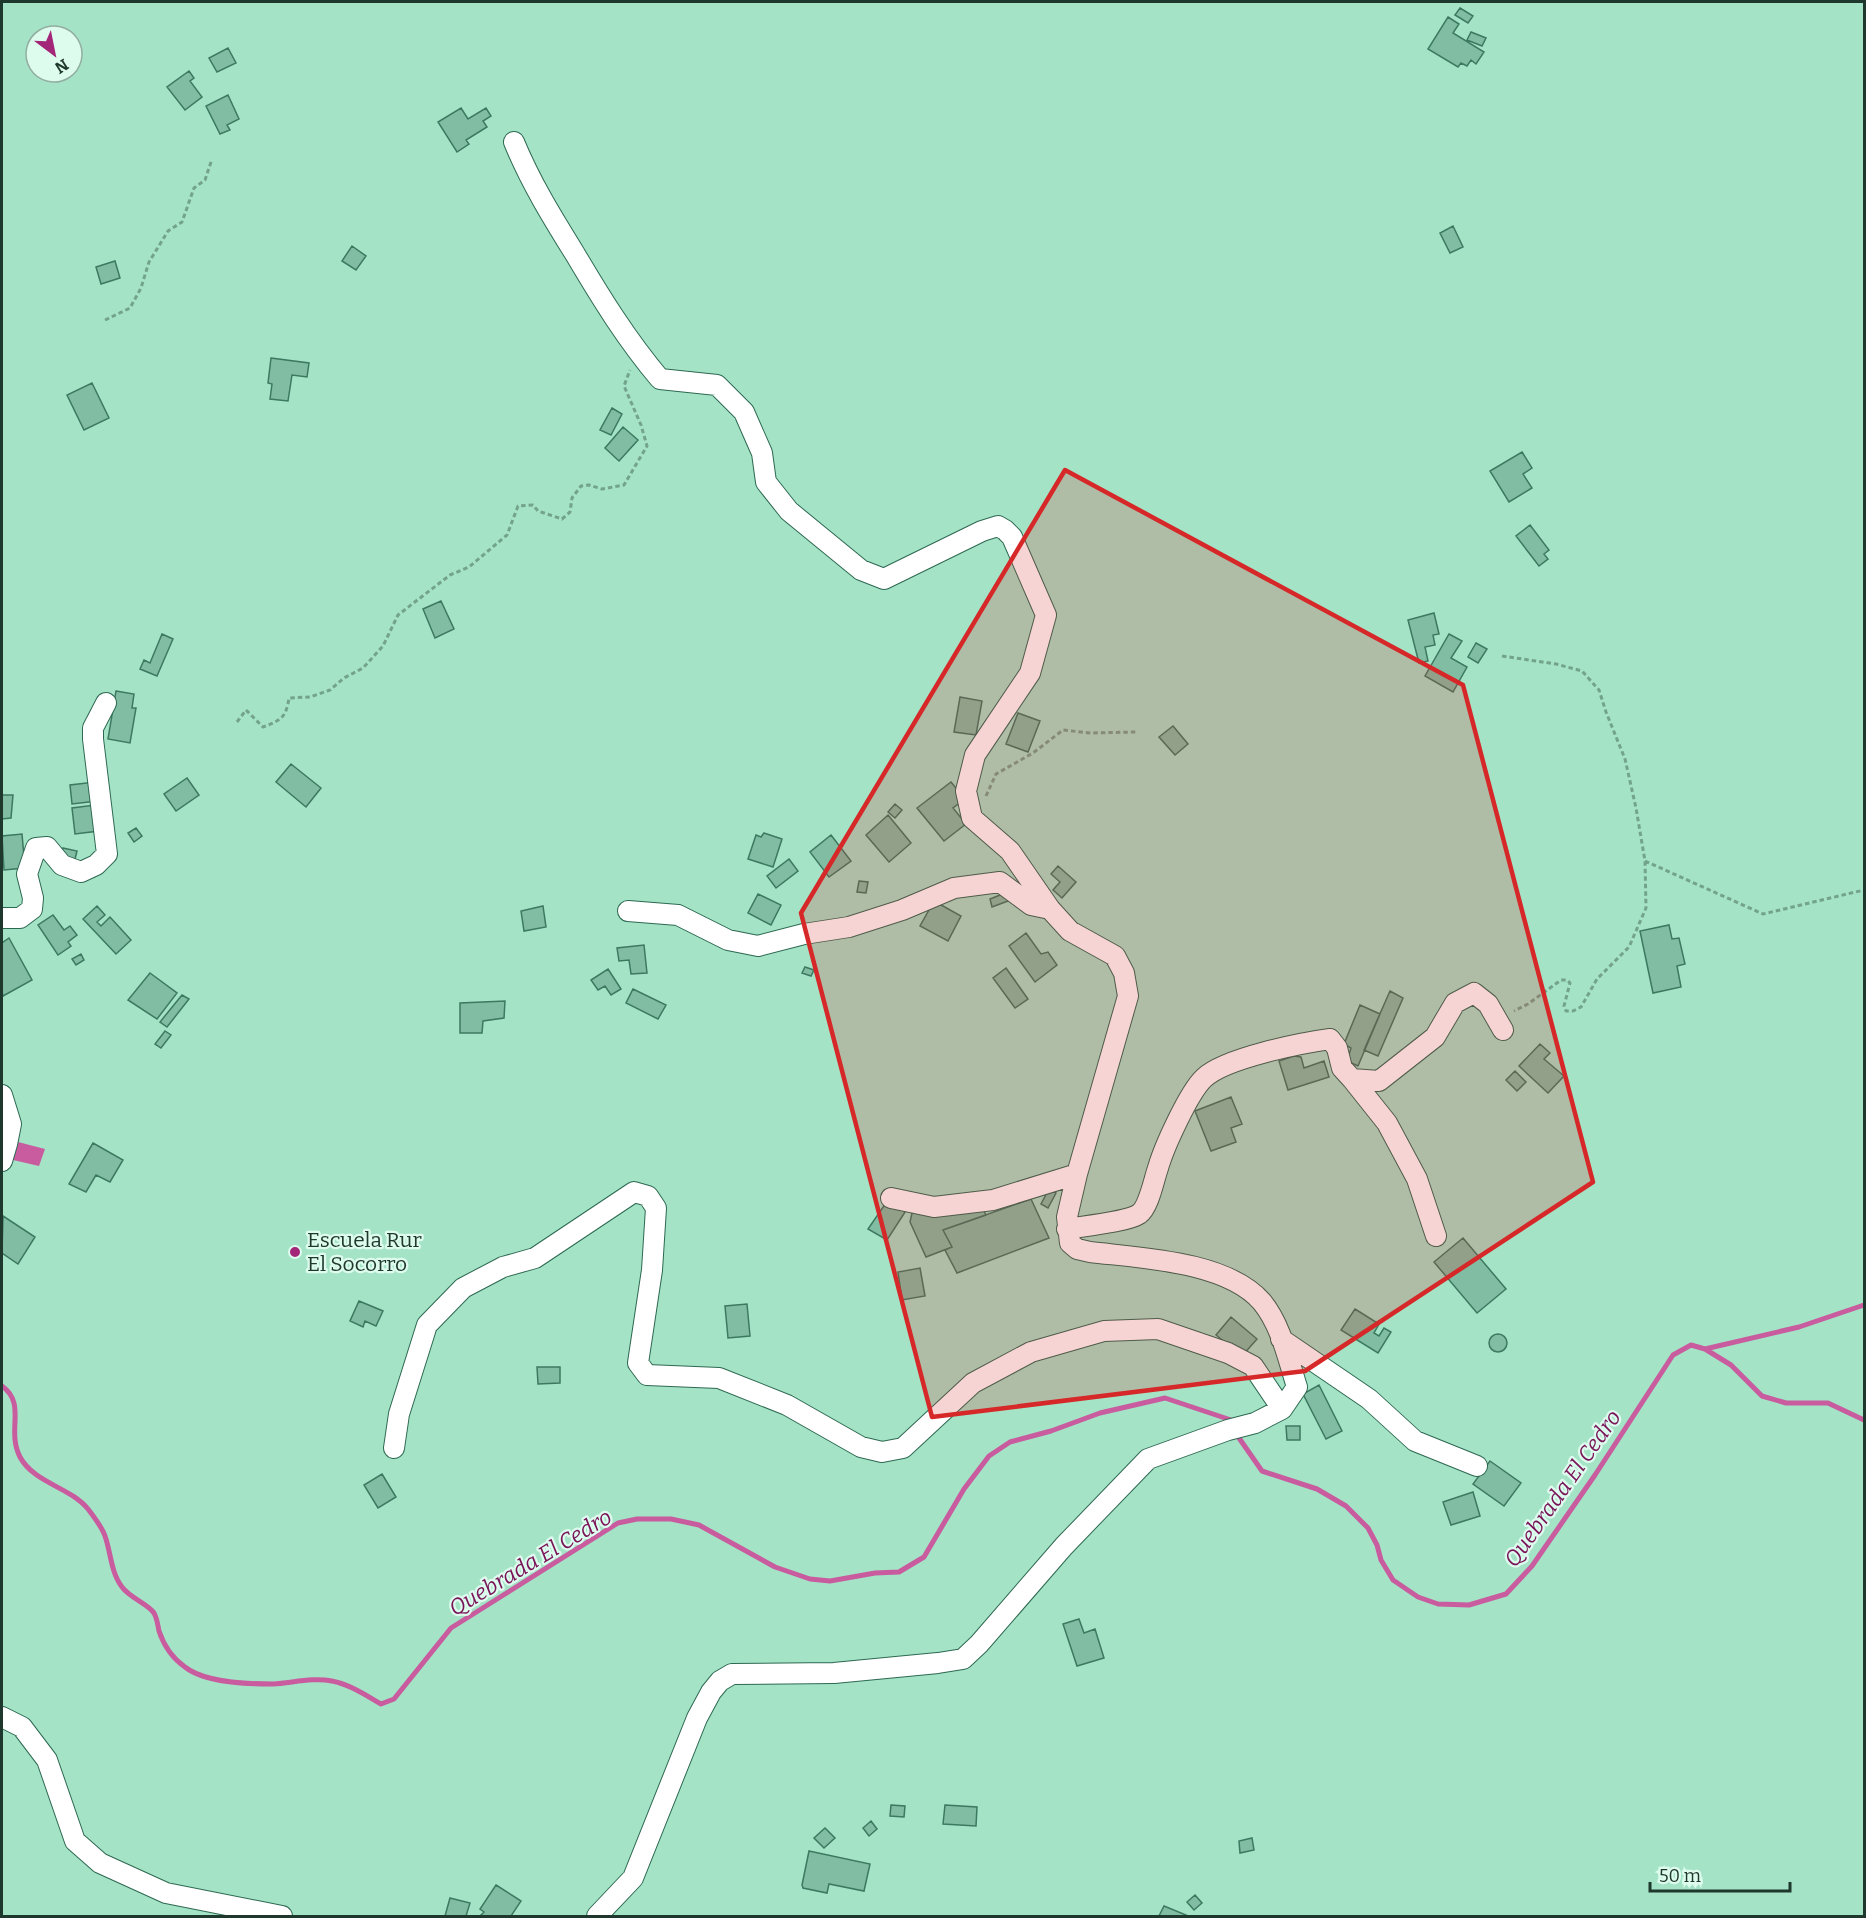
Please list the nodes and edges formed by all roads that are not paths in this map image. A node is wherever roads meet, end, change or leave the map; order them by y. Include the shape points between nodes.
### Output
1 (514, 142) dead end
2 (106, 703) dead end
3 (1050, 909) junction
4 (628, 911) dead end
5 (2, 918) edge
6 (1503, 1030) dead end
7 (1352, 1079) junction
8 (2, 1095) edge
9 (2, 1161) edge
10 (1077, 1174) junction
11 (891, 1198) dead end
12 (1067, 1229) junction
13 (1436, 1236) dead end
14 (1281, 1339) junction
15 (1282, 1409) junction
16 (394, 1448) dead end
17 (1477, 1466) dead end
18 (2, 1717) edge
19 (597, 1916) edge
20 (282, 1917) edge

1 - 3 street via 529,179 636,351 660,379 717,385 744,412 762,453 766,482 789,511 861,570 884,579 998,526 1012,537 1046,615 1030,673 975,755 966,791 972,818 1010,851
2 - 5 street via 93,728 93,739 107,854 81,872 62,865 47,847 36,848 27,874 32,909 20,918
3 - 4 street via 1031,905 1000,882 954,888 849,927 758,946 728,940 678,915
3 - 10 street via 1070,931 1114,956 1124,974 1128,996
6 - 7 street via 1488,1004 1474,993 1455,1002 1435,1037 1378,1081
7 - 12 street via 1342,1068 1337,1048 1330,1039 1233,1061 1204,1078 1189,1100 1160,1161 1143,1210 1132,1217
7 - 13 street via 1387,1123 1417,1179
8 - 9 street via 10,1124
10 - 11 street via 993,1200 934,1207
10 - 12 street
12 - 14 street via 1070,1243 1077,1249 1183,1263 1243,1285 1263,1303
14 - 15 street via 1297,1387
14 - 17 street via 1369,1399 1415,1440
15 - 16 street via 1253,1366 1228,1353 1158,1329 1104,1331 1031,1353 973,1383 903,1448 882,1452 861,1447 787,1405 719,1378 647,1375 638,1363 652,1270 656,1208 648,1196 634,1192 536,1258 503,1268 463,1288 427,1325 399,1414
15 - 19 street via 1256,1424 1148,1459 963,1659 834,1673 732,1674 720,1681 697,1718 633,1878
18 - 20 street via 22,1727 46,1760 75,1841 100,1863 166,1893

